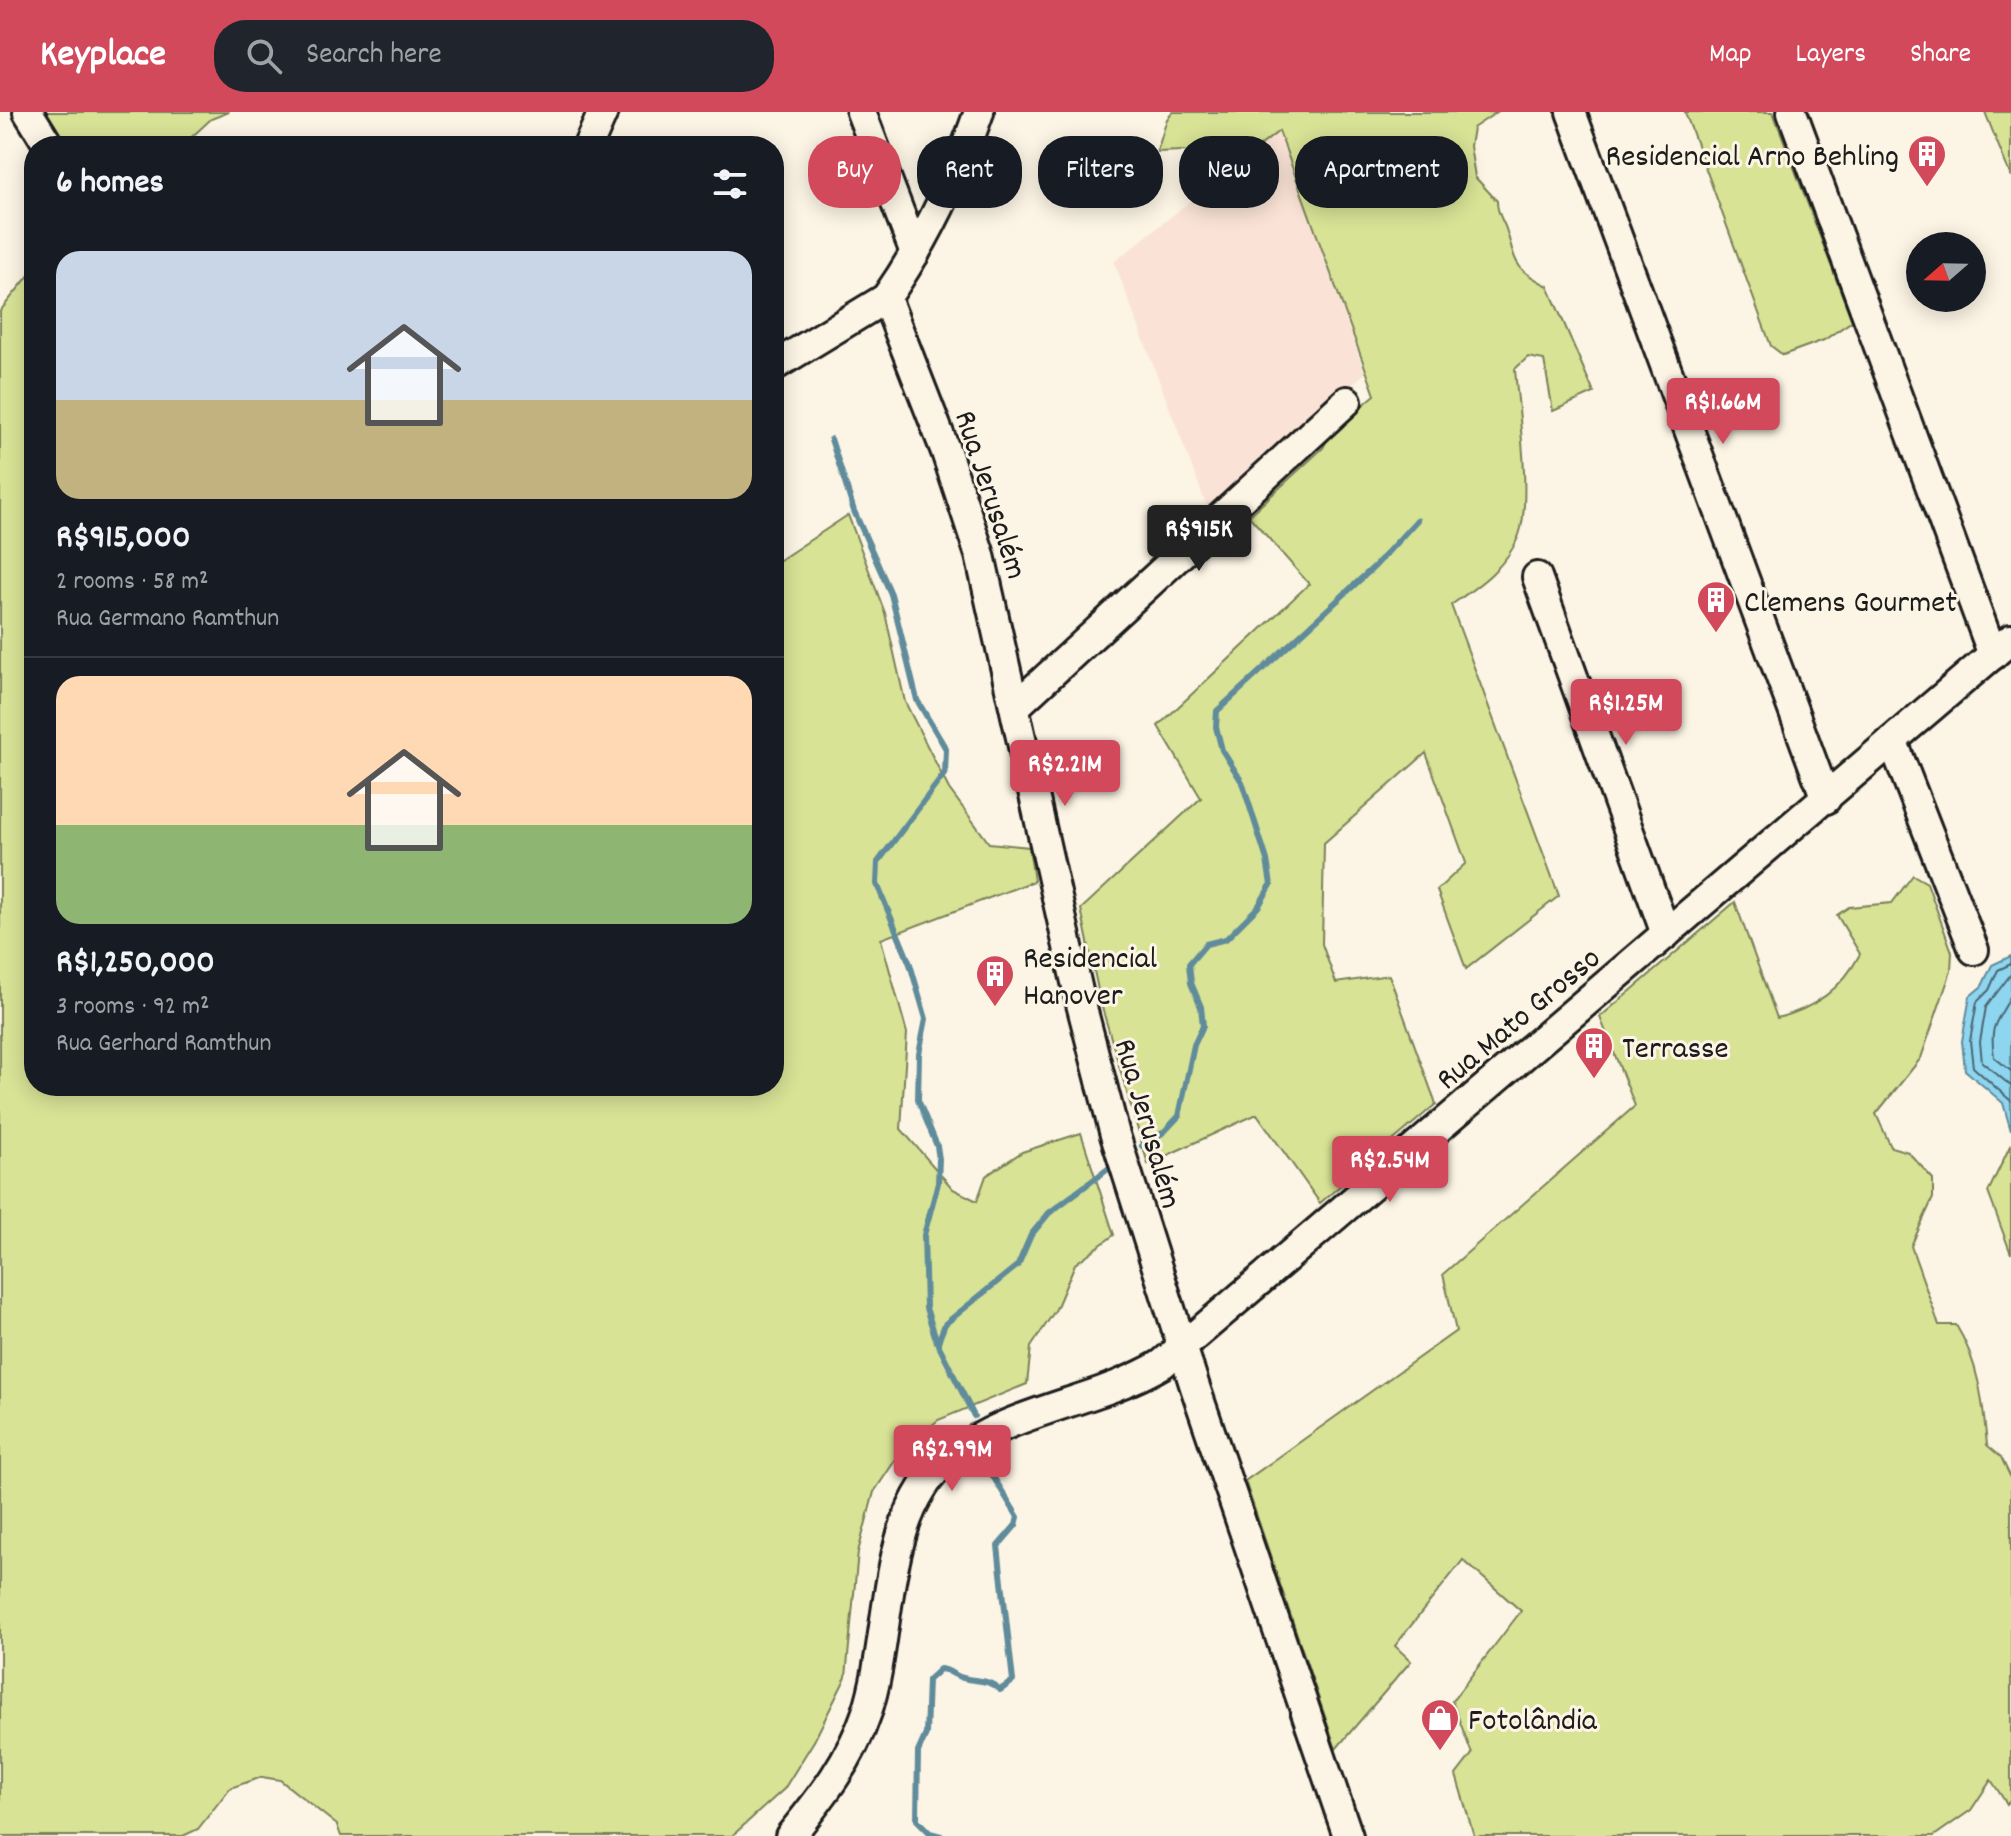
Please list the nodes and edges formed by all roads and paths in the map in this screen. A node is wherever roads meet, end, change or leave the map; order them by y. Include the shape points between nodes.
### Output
1 (28, 112) edge
2 (603, 112) edge
3 (861, 112) edge
4 (979, 112) edge
5 (1571, 112) edge
6 (1792, 112) edge
7 (43, 136) edge
8 (592, 136) edge
9 (915, 253) junction
10 (886, 298) junction
11 (784, 360) edge
12 (1347, 401) dead end
13 (1537, 577) dead end
14 (2002, 647) edge
15 (1016, 706) junction
16 (1893, 742) junction
17 (1826, 799) junction
18 (1666, 934) junction
19 (1974, 950) dead end
20 (1182, 1347) junction
21 (790, 1836) edge
22 (1348, 1836) edge

1 - 7 street
2 - 8 street
3 - 9 street
4 - 9 street
5 - 17 street
6 - 14 street
9 - 10 street
10 - 11 street
10 - 15 street, Rua Jerusalém via 965,508
12 - 15 street
13 - 18 street
14 - 16 street, Rua Mato Grosso
15 - 20 street, Rua Jerusalém via 1094,1060
16 - 17 street, Rua Mato Grosso
16 - 19 street
17 - 18 street, Rua Mato Grosso
18 - 20 street, Rua Mato Grosso
20 - 21 street, Rua Mato Grosso via 1143,1375 992,1433 951,1456 928,1479 910,1508 898,1552 866,1716 838,1774
20 - 22 street, Rua Jerusalém

